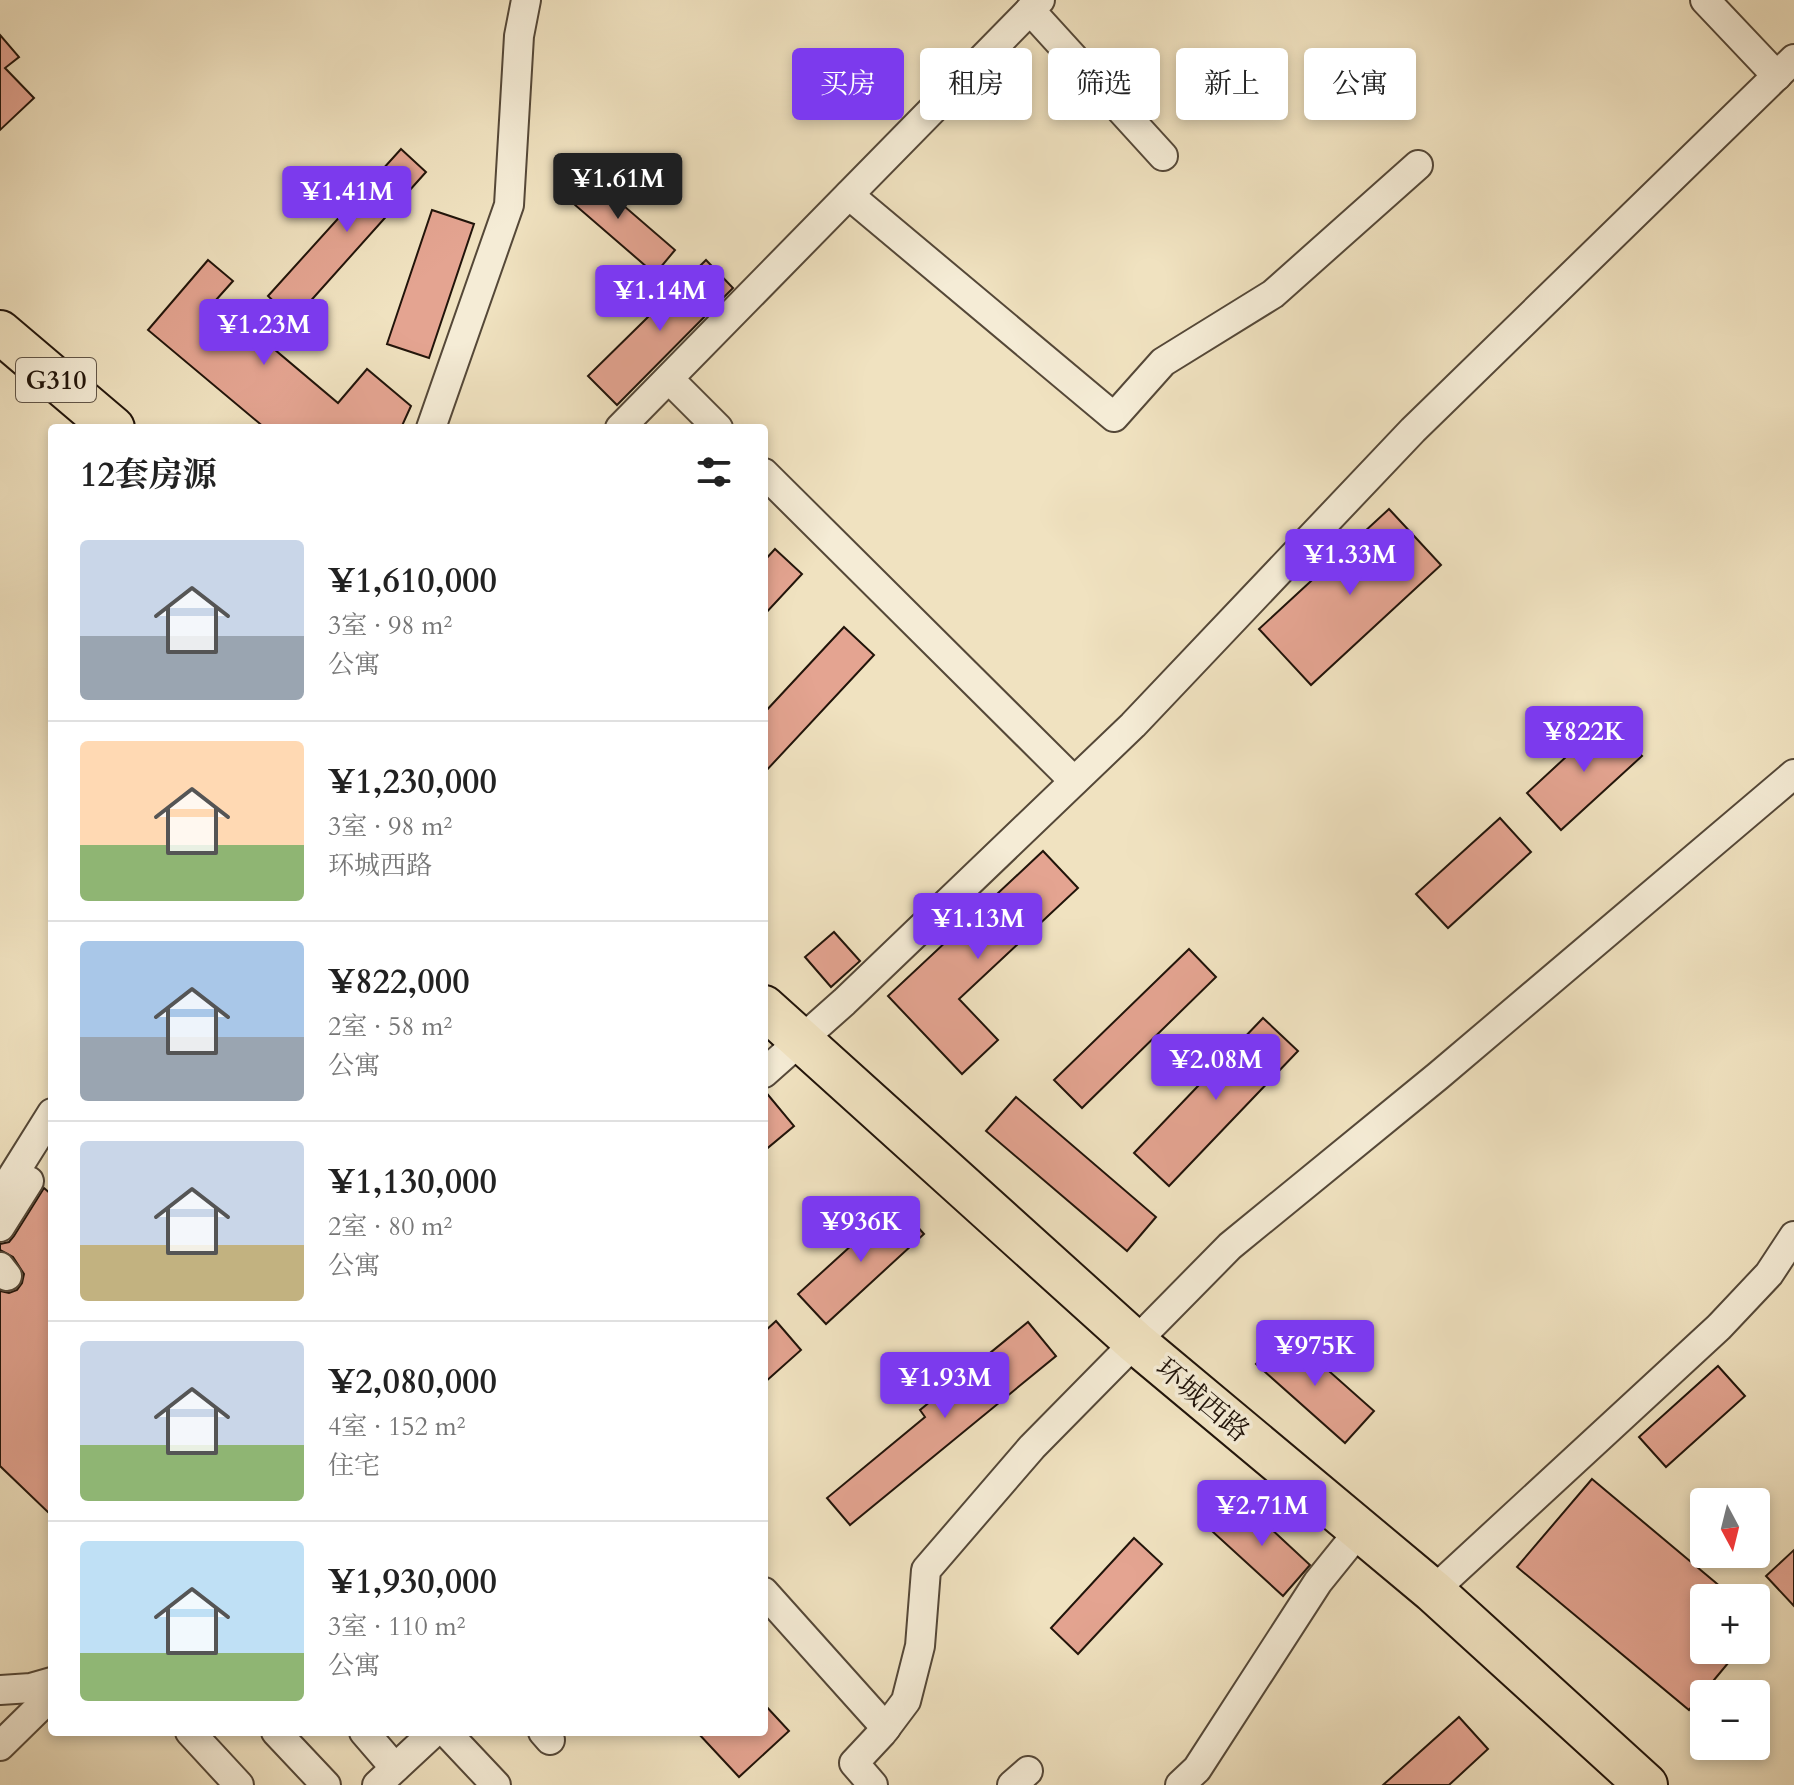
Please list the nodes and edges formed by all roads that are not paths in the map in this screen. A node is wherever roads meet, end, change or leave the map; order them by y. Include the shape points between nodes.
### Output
1 (526, 0) edge
2 (1705, 0) edge
3 (1035, 5) edge
4 (1785, 68) edge
5 (1163, 156) dead end
6 (1418, 165) dead end
7 (849, 195) junction
8 (0, 332) edge
9 (669, 379) junction
10 (108, 424) edge
11 (432, 424) edge
12 (624, 424) edge
13 (714, 424) edge
14 (768, 477) edge
15 (1794, 774) edge
16 (1074, 781) junction
17 (768, 1011) edge
18 (799, 1039) junction
19 (768, 1069) edge
20 (48, 1120) edge
21 (33, 1144) junction
22 (0, 1196) edge
23 (0, 1227) edge
24 (1794, 1236) edge
25 (1135, 1342) junction
26 (1360, 1530) junction
27 (1433, 1591) junction
28 (768, 1596) edge
29 (48, 1683) edge
30 (0, 1690) edge
31 (48, 1699) edge
32 (886, 1728) junction
33 (194, 1736) edge
34 (280, 1736) edge
35 (366, 1736) edge
36 (430, 1736) edge
37 (450, 1736) edge
38 (0, 1746) edge
39 (386, 1776) edge
40 (239, 1785) edge
41 (326, 1785) edge
42 (496, 1785) edge
43 (873, 1785) edge
44 (1180, 1785) edge
45 (1646, 1785) edge

1 - 11 street via 519,36 509,205
2 - 4 street
3 - 5 street
3 - 7 street
4 - 16 street via 1413,430
6 - 7 street via 1273,294 1163,362 1114,417
7 - 9 street
8 - 10 highway, G310
9 - 12 street
9 - 13 street
14 - 16 street
15 - 25 street via 1230,1246
16 - 18 street
17 - 18 highway, 环城西路
18 - 19 street
18 - 25 highway, 环城西路
20 - 21 street
21 - 22 street
21 - 23 street via 30,1180
24 - 27 street via 1769,1274 1719,1327
25 - 26 highway, 环城西路
25 - 32 street via 1032,1447 926,1570 920,1646 906,1701
26 - 27 highway, 环城西路
26 - 44 street via 1318,1582 1197,1769
27 - 45 highway, 环城西路
28 - 32 street
29 - 30 street
31 - 38 street
32 - 43 street via 854,1763
33 - 40 street
34 - 41 street
35 - 39 street
36 - 39 street
37 - 42 street

